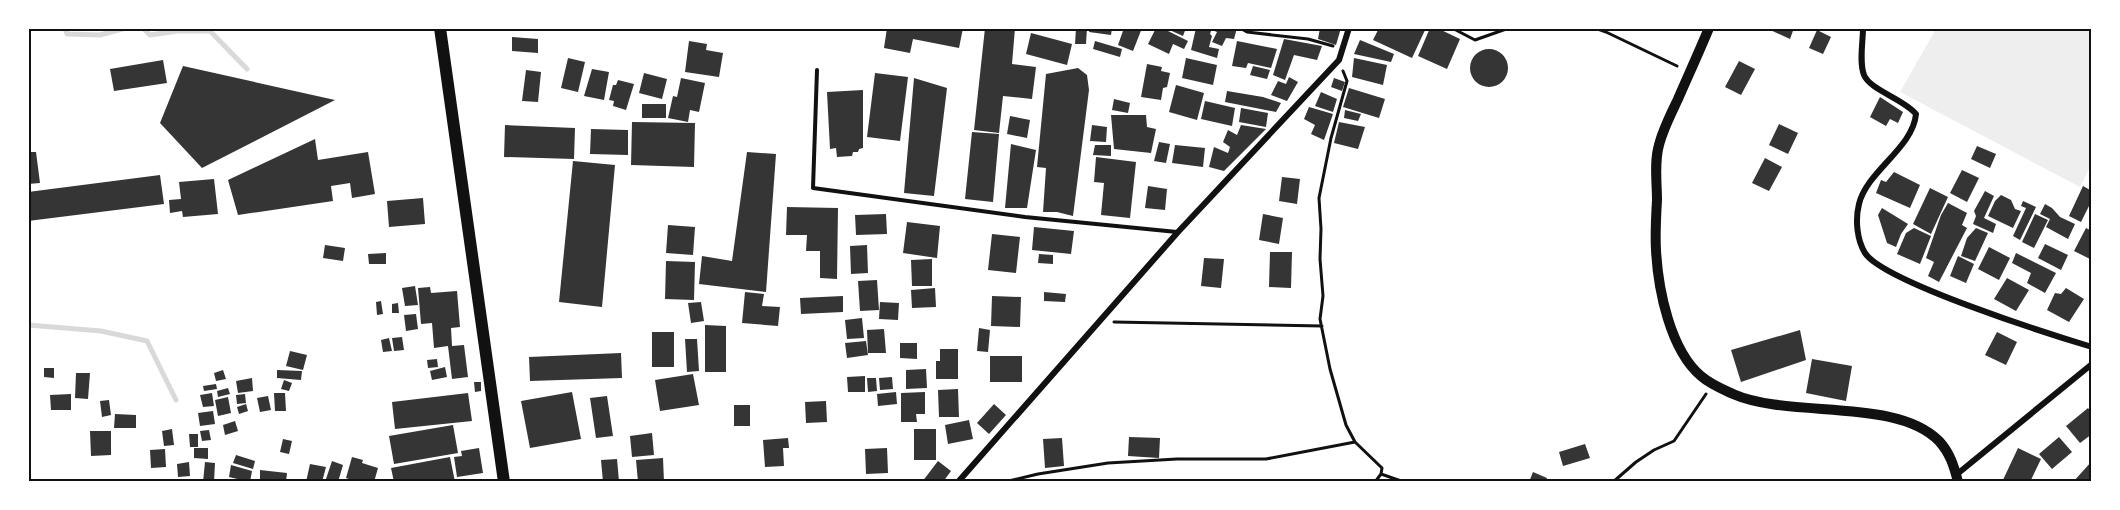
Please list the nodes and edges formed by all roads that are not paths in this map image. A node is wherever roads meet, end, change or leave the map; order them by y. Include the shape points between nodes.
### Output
1 (440, 28) edge
2 (1349, 28) edge
3 (1710, 28) edge
4 (1863, 28) edge
5 (817, 70) dead end
6 (1178, 232) junction
7 (2091, 347) edge
8 (2091, 364) edge
9 (1957, 478) edge
10 (504, 482) edge
11 (958, 482) edge

1 - 10 main road
2 - 6 street via 1339,60
3 - 9 street via 1658,148 1655,249 1675,338 1691,366 1702,376 1758,403 1876,414 1926,432 1947,451
4 - 7 street via 1864,75 1873,86 1917,114 1910,134 1868,186 1859,204 1859,238 1866,254 1893,273 1932,290
5 - 6 lane via 813,188 1025,217
6 - 11 street
8 - 9 street

